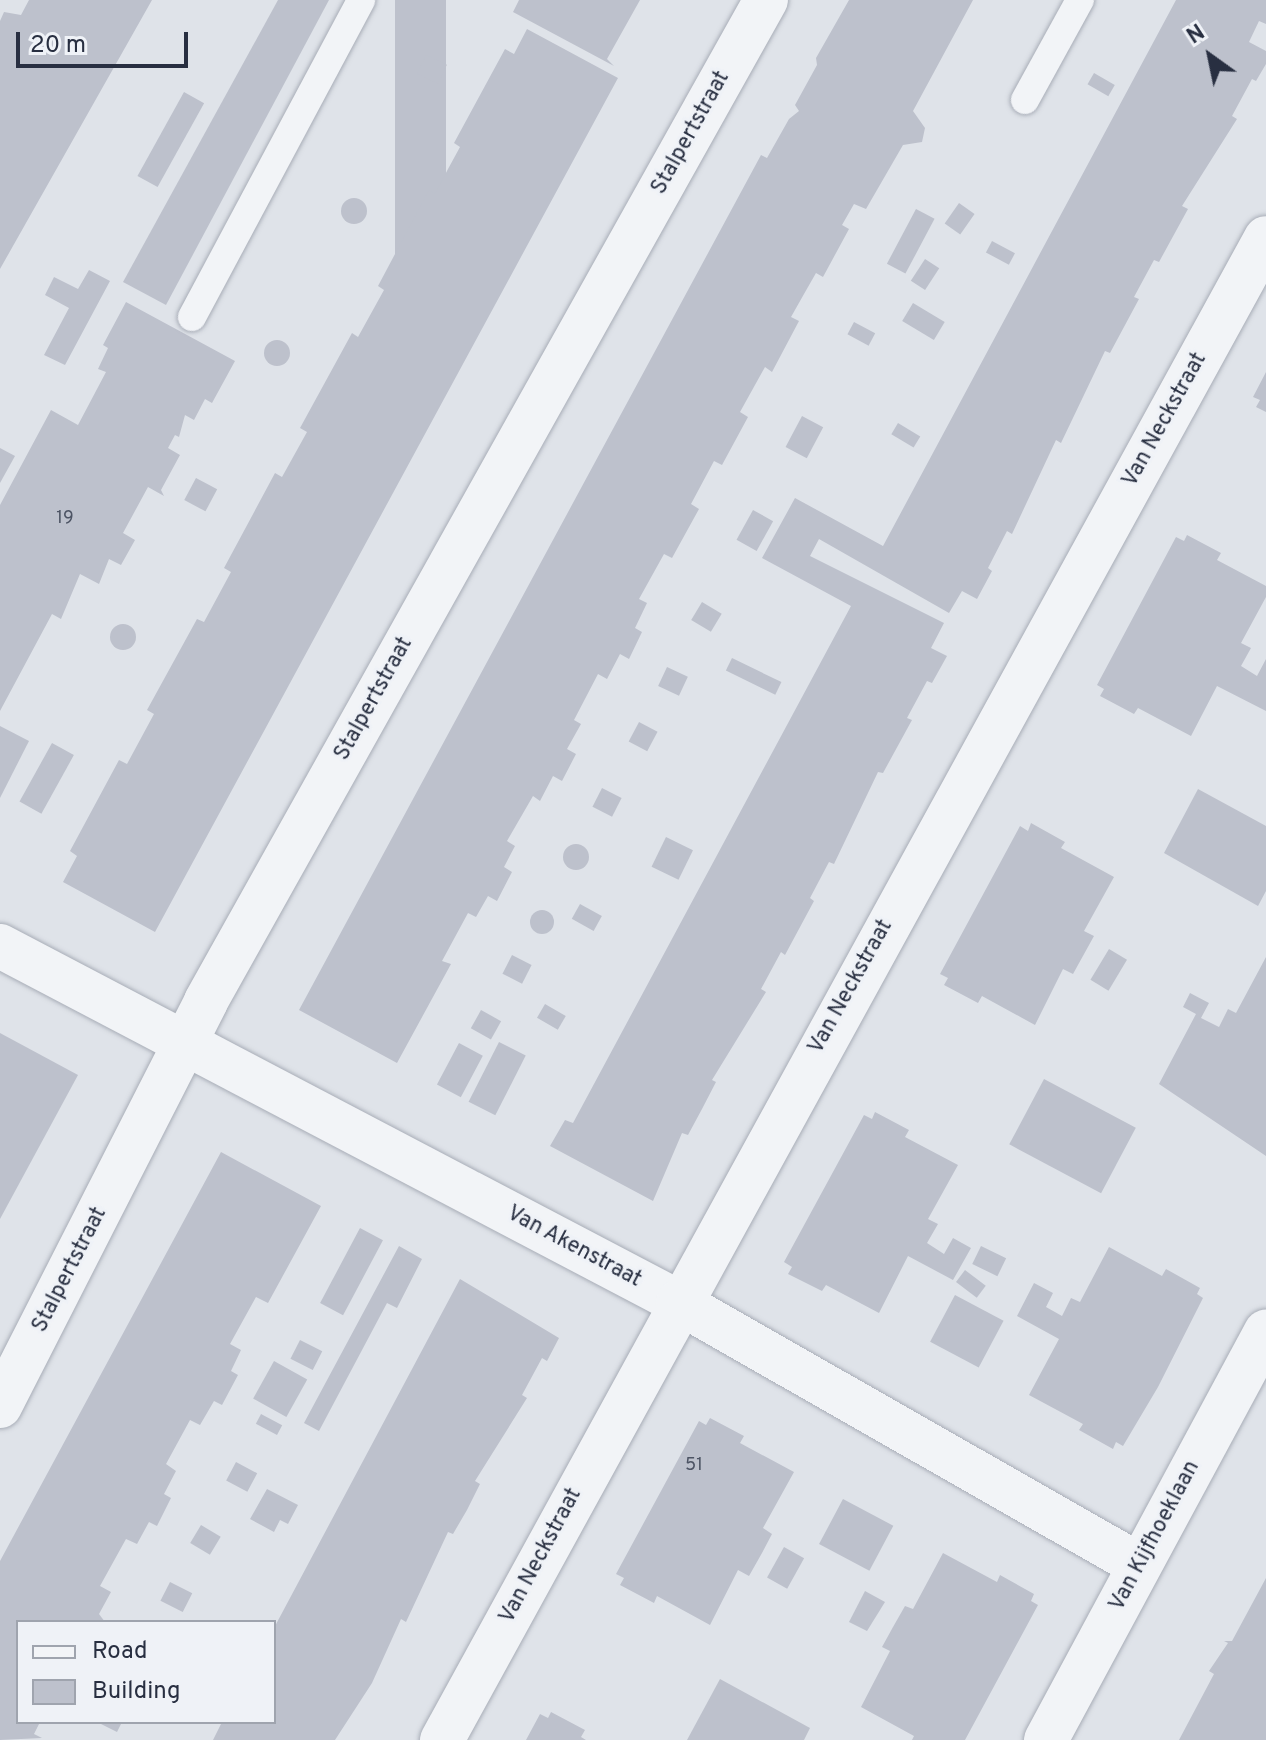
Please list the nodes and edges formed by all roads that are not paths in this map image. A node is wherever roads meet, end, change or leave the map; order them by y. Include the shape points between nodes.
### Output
1 (361, 0) edge
2 (766, 0) edge
3 (1080, 0) edge
4 (1025, 100) dead end
5 (1266, 238) edge
6 (192, 317) dead end
7 (0, 946) edge
8 (185, 1047) junction
9 (678, 1302) junction
10 (1266, 1332) edge
11 (0, 1406) edge
12 (1139, 1565) junction
13 (442, 1740) edge
14 (1046, 1740) edge

1 - 6 lane
2 - 8 street, Stalpertstraat via 221,973
3 - 4 lane
5 - 9 street, Van Neckstraat
7 - 8 street, Van Akenstraat
8 - 9 street, Van Akenstraat
8 - 11 street, Stalpertstraat
9 - 12 street, Van Akenstraat
9 - 13 street, Van Neckstraat
10 - 12 street, Van Kijfhoeklaan
12 - 14 street, Van Kijfhoeklaan

